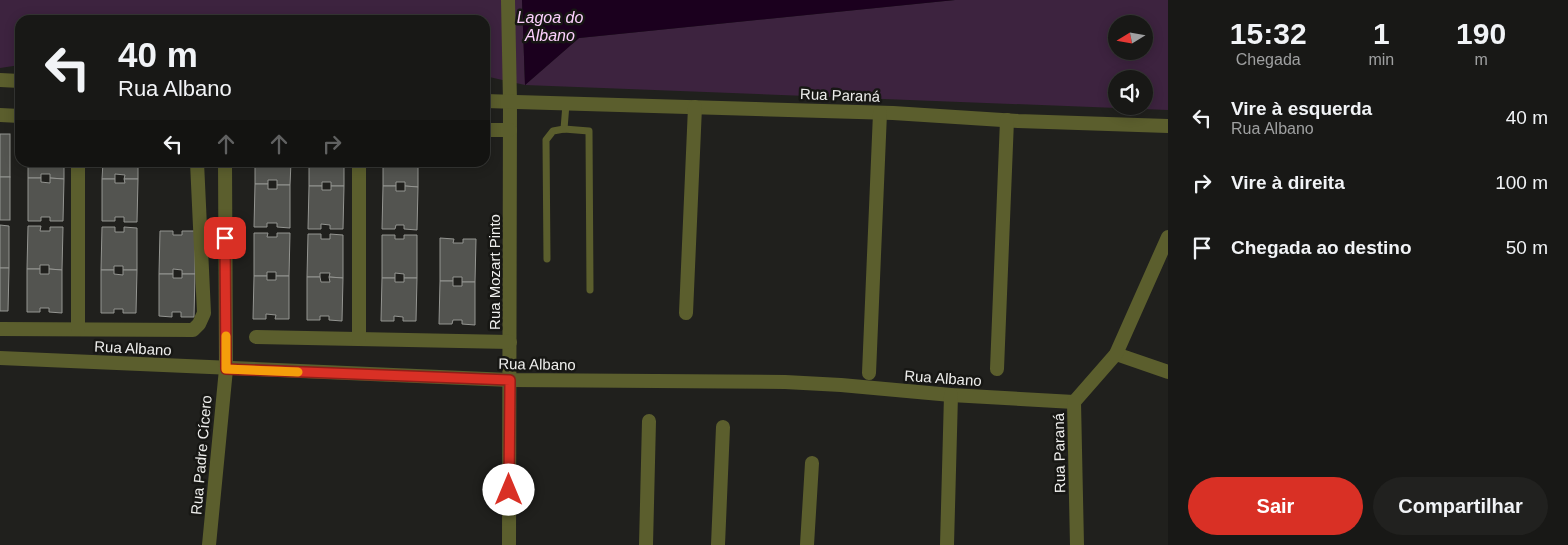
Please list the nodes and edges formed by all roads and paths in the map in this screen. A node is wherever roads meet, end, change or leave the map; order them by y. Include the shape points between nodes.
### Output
1 (508, 0) edge
2 (0, 80) edge
3 (15, 81) edge
4 (490, 101) edge
5 (510, 102) junction
6 (566, 104) junction
7 (695, 107) junction
8 (880, 113) junction
9 (0, 115) edge
10 (15, 116) edge
11 (1007, 120) junction
12 (1168, 126) edge
13 (564, 129) junction
14 (490, 130) edge
15 (510, 130) junction
16 (78, 167) edge
17 (196, 167) edge
18 (225, 167) edge
19 (359, 167) edge
20 (1168, 238) edge
21 (548, 259) dead end
22 (590, 290) dead end
23 (686, 313) dead end
24 (0, 329) edge
25 (78, 329) junction
26 (256, 337) dead end
27 (359, 339) junction
28 (510, 342) junction
29 (1116, 354) junction
30 (0, 358) edge
31 (226, 369) junction
32 (997, 369) dead end
33 (1168, 372) edge
34 (869, 373) dead end
35 (510, 380) junction
36 (950, 395) junction
37 (1074, 402) junction
38 (649, 421) dead end
39 (723, 427) dead end
40 (812, 463) dead end
41 (209, 545) edge
42 (509, 545) edge
43 (646, 545) edge
44 (718, 545) edge
45 (808, 545) edge
46 (947, 545) edge
47 (1078, 545) edge

1 - 5 street, Rua Mozart Pinto
2 - 3 street
4 - 5 street, Rua Paraná
5 - 6 street, Rua Paraná
5 - 15 street, Rua Mozart Pinto
6 - 7 street, Rua Paraná
6 - 13 lane
7 - 8 street, Rua Paraná
7 - 23 street
8 - 11 street, Rua Paraná
8 - 34 street
9 - 10 street
11 - 12 street, Rua Paraná
11 - 32 street
13 - 21 lane via 552,131 546,140
13 - 22 lane via 590,131
14 - 15 street
15 - 28 street, Rua Mozart Pinto
16 - 25 street
17 - 25 street via 204,313 199,324 193,330
18 - 31 street, Rua Padre Cícero
19 - 27 street
20 - 29 street, Rua Paraná
24 - 25 street
26 - 27 street
27 - 28 street
28 - 35 street, Rua Mozart Pinto
29 - 33 street
29 - 37 street, Rua Paraná
30 - 31 street, Rua Albano
31 - 35 street, Rua Albano
31 - 41 street, Rua Padre Cícero
35 - 36 street, Rua Albano via 785,382
35 - 42 street, Rua Mozart Pinto
36 - 37 street, Rua Albano
36 - 46 street
37 - 47 street, Rua Paraná
38 - 43 street
39 - 44 street
40 - 45 street

